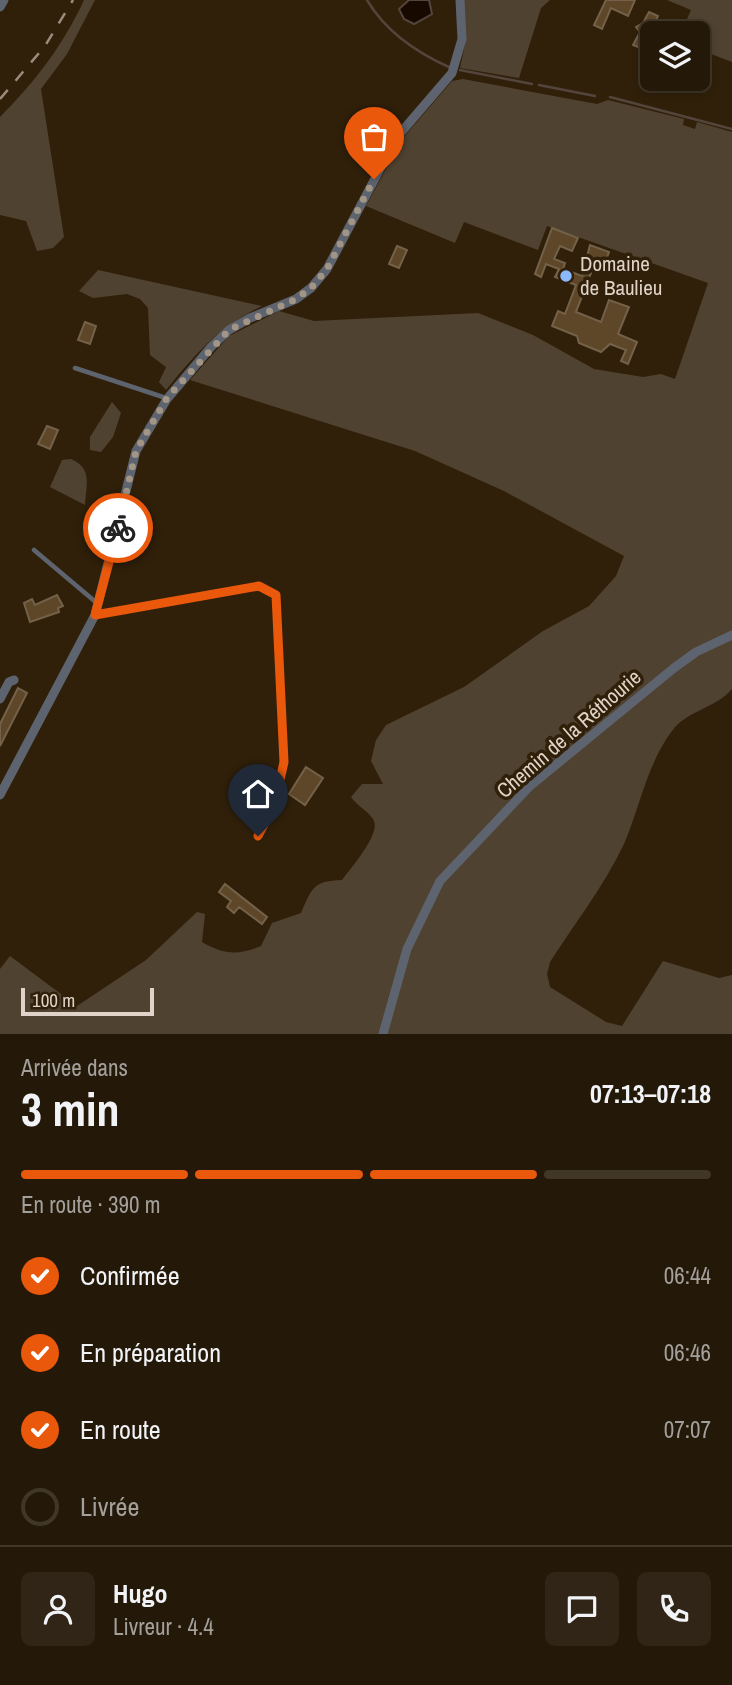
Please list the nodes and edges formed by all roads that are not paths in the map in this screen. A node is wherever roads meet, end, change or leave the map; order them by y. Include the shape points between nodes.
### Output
1 (4, 0) edge
2 (460, 0) edge
3 (0, 7) edge
4 (75, 368) dead end
5 (167, 398) junction
6 (34, 550) dead end
7 (97, 610) junction
8 (732, 635) edge
9 (14, 680) dead end
10 (0, 699) edge
11 (0, 795) edge
12 (258, 836) dead end
13 (383, 1034) edge

1 - 3 street
2 - 5 street via 462,39 452,73 397,137 327,269 296,299 229,330
4 - 5 lane
5 - 7 street via 136,451
6 - 7 lane
7 - 11 street
7 - 12 lane via 259,586 276,595 284,762 274,806
8 - 13 street, Chemin de la Réthourie via 674,668 530,786 440,881 407,949
9 - 10 street

